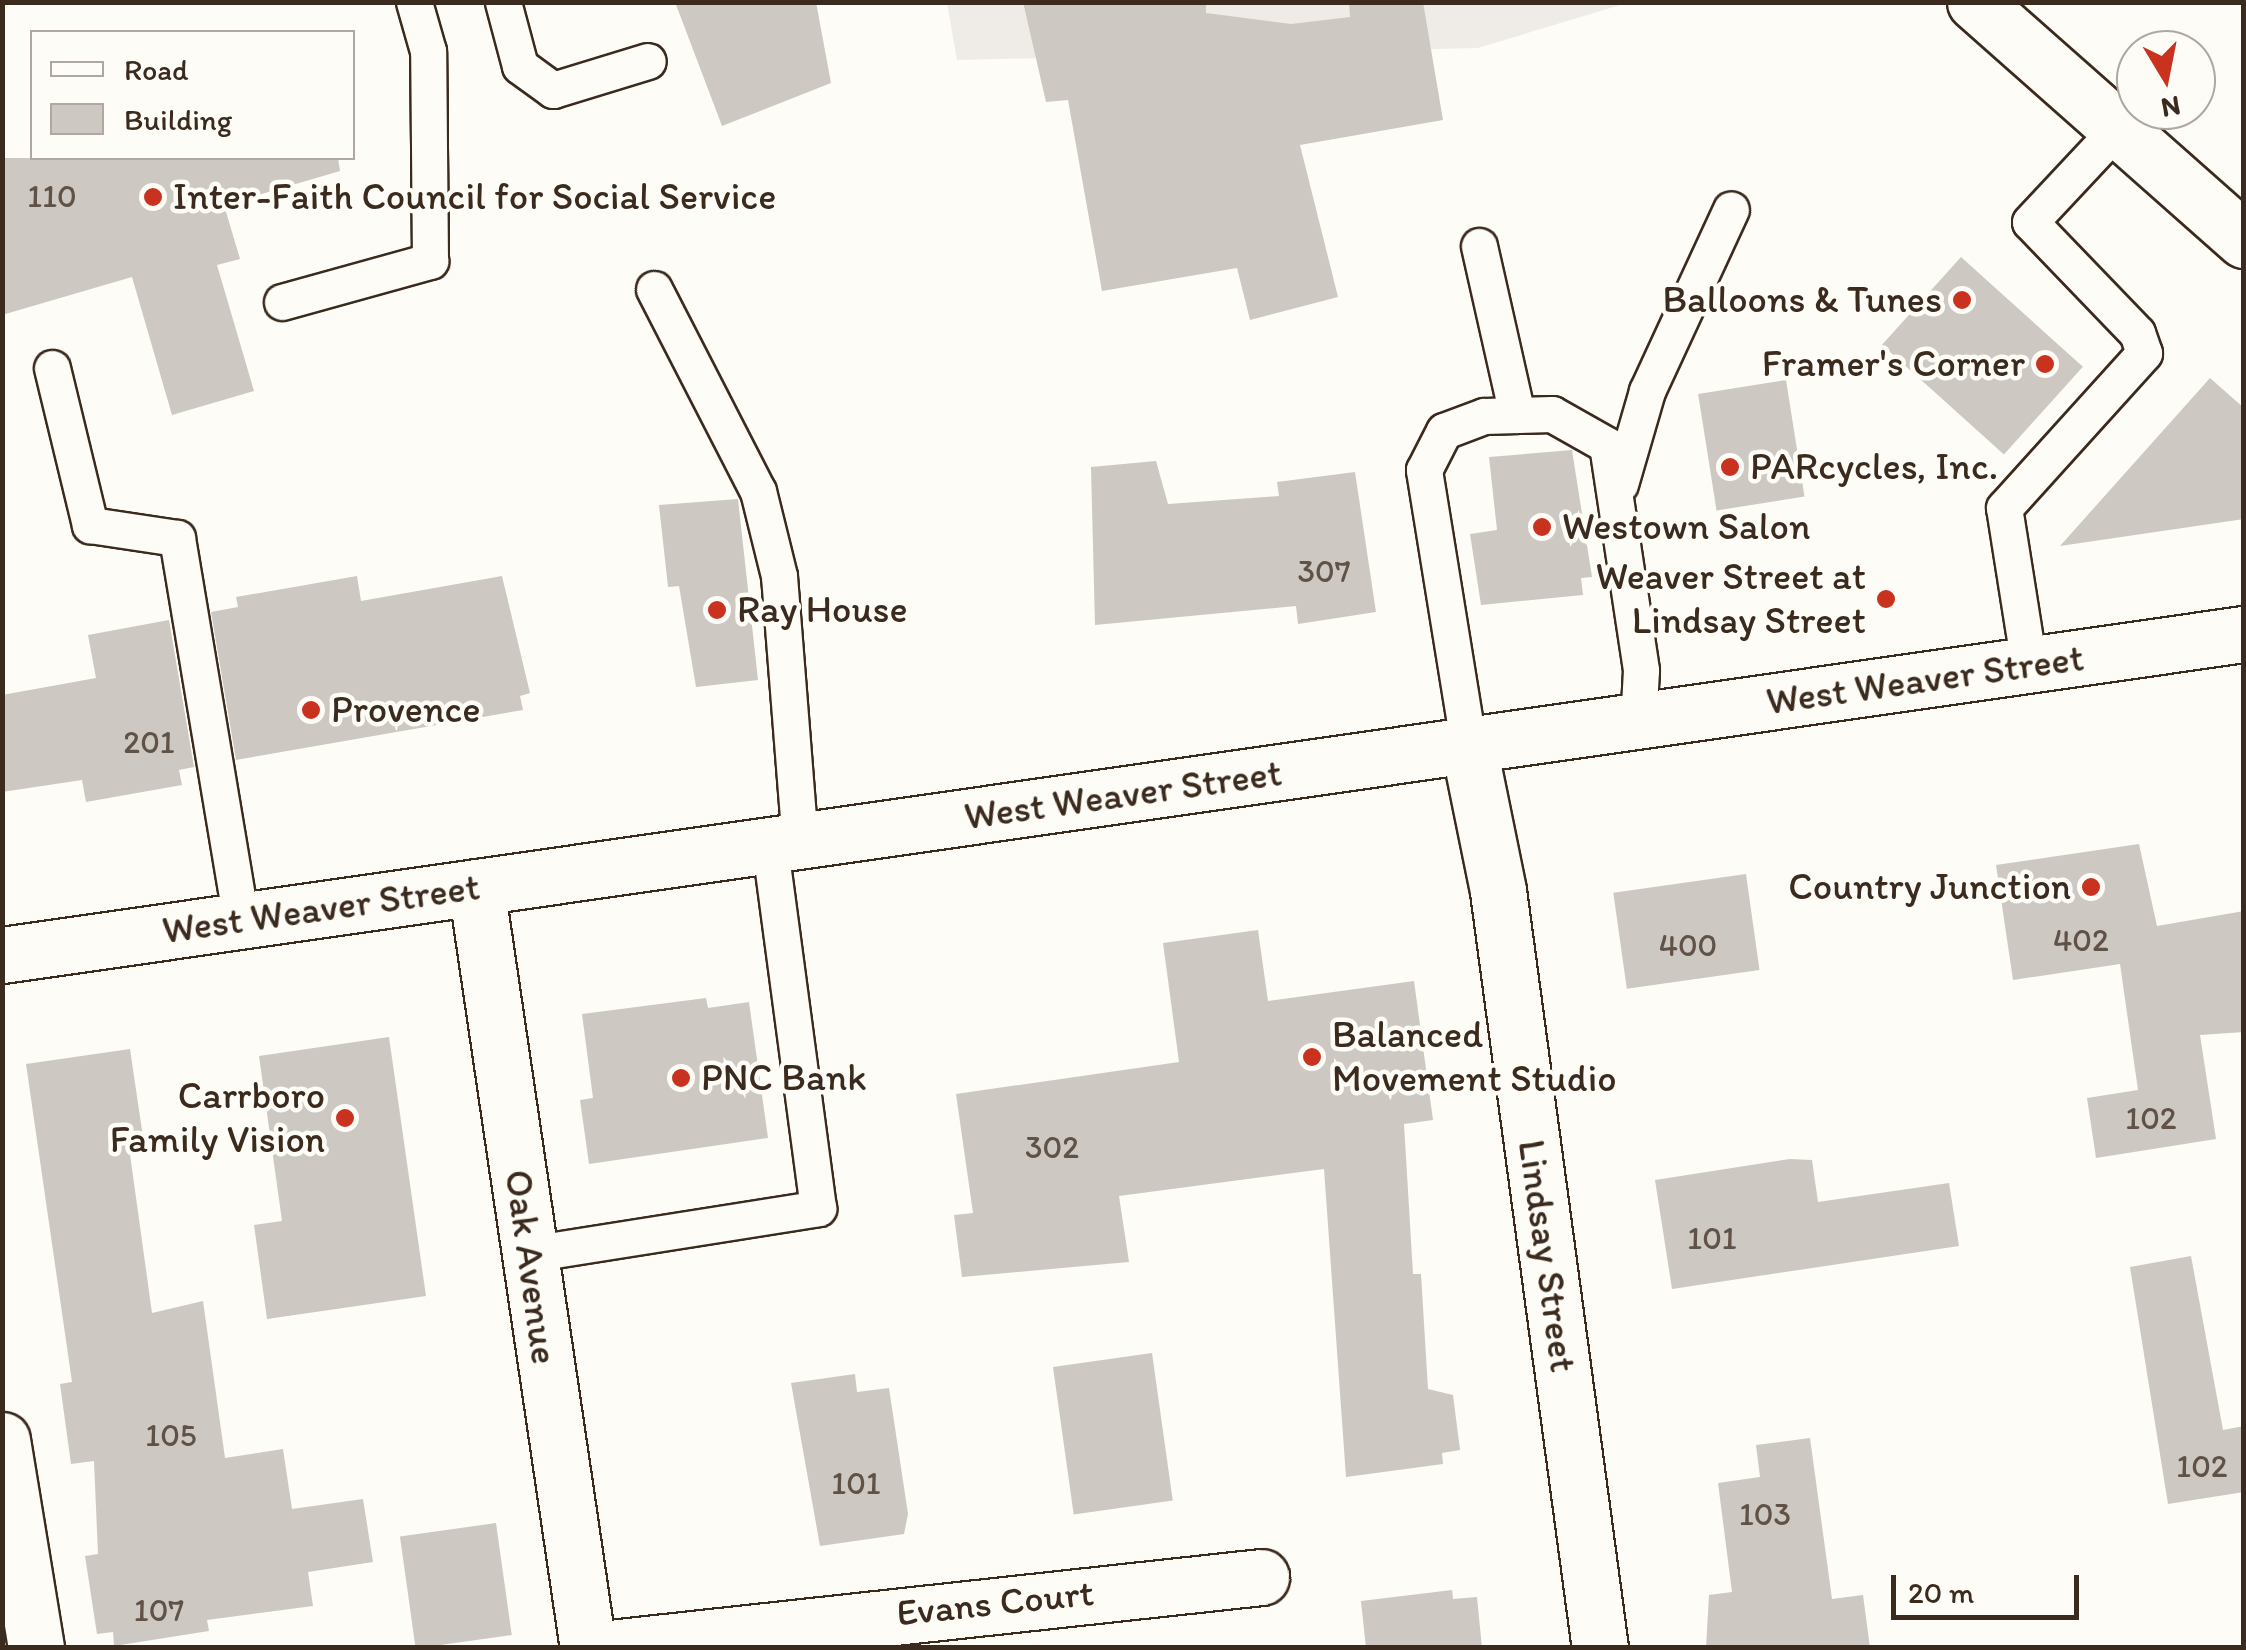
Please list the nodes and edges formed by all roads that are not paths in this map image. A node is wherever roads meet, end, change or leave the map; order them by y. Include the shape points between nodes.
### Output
1 (414, 2) edge
2 (503, 2) edge
3 (1974, 2) edge
4 (648, 61) dead end
5 (2116, 130) junction
6 (1731, 209) dead end
7 (2244, 240) edge
8 (1479, 246) dead end
9 (654, 289) dead end
10 (282, 302) dead end
11 (52, 368) dead end
12 (1518, 415) junction
13 (1620, 484) junction
14 (2244, 634) edge
15 (2029, 664) junction
16 (1638, 724) junction
17 (1469, 748) junction
18 (785, 843) junction
19 (476, 887) junction
20 (241, 921) junction
21 (2, 955) edge
22 (529, 1254) junction
23 (2, 1440) edge
24 (1261, 1577) dead end
25 (36, 1648) edge
26 (588, 1648) edge
27 (610, 1648) edge
28 (1600, 1648) edge

1 - 10 lane via 428,51 430,261
2 - 4 lane via 520,66 552,90
3 - 5 street
5 - 7 street
5 - 15 lane via 2030,222 2137,333 2144,353 2004,508
6 - 13 lane via 1647,391
8 - 12 lane
9 - 18 lane via 758,491 778,576
11 - 20 lane via 90,526 177,538
12 - 13 lane via 1586,426 1607,446
12 - 17 lane via 1444,431 1424,470
13 - 16 lane via 1641,670
14 - 15 street, West Weaver Street
15 - 16 street, West Weaver Street
16 - 17 street, West Weaver Street
17 - 18 street, West Weaver Street
17 - 28 street, Lindsay Street via 1493,856
18 - 19 street, West Weaver Street
18 - 22 lane via 818,1208
19 - 20 street, West Weaver Street
19 - 22 street, Oak Avenue
20 - 21 street, West Weaver Street
22 - 26 street, Oak Avenue
23 - 25 street
24 - 27 street, Evans Court

